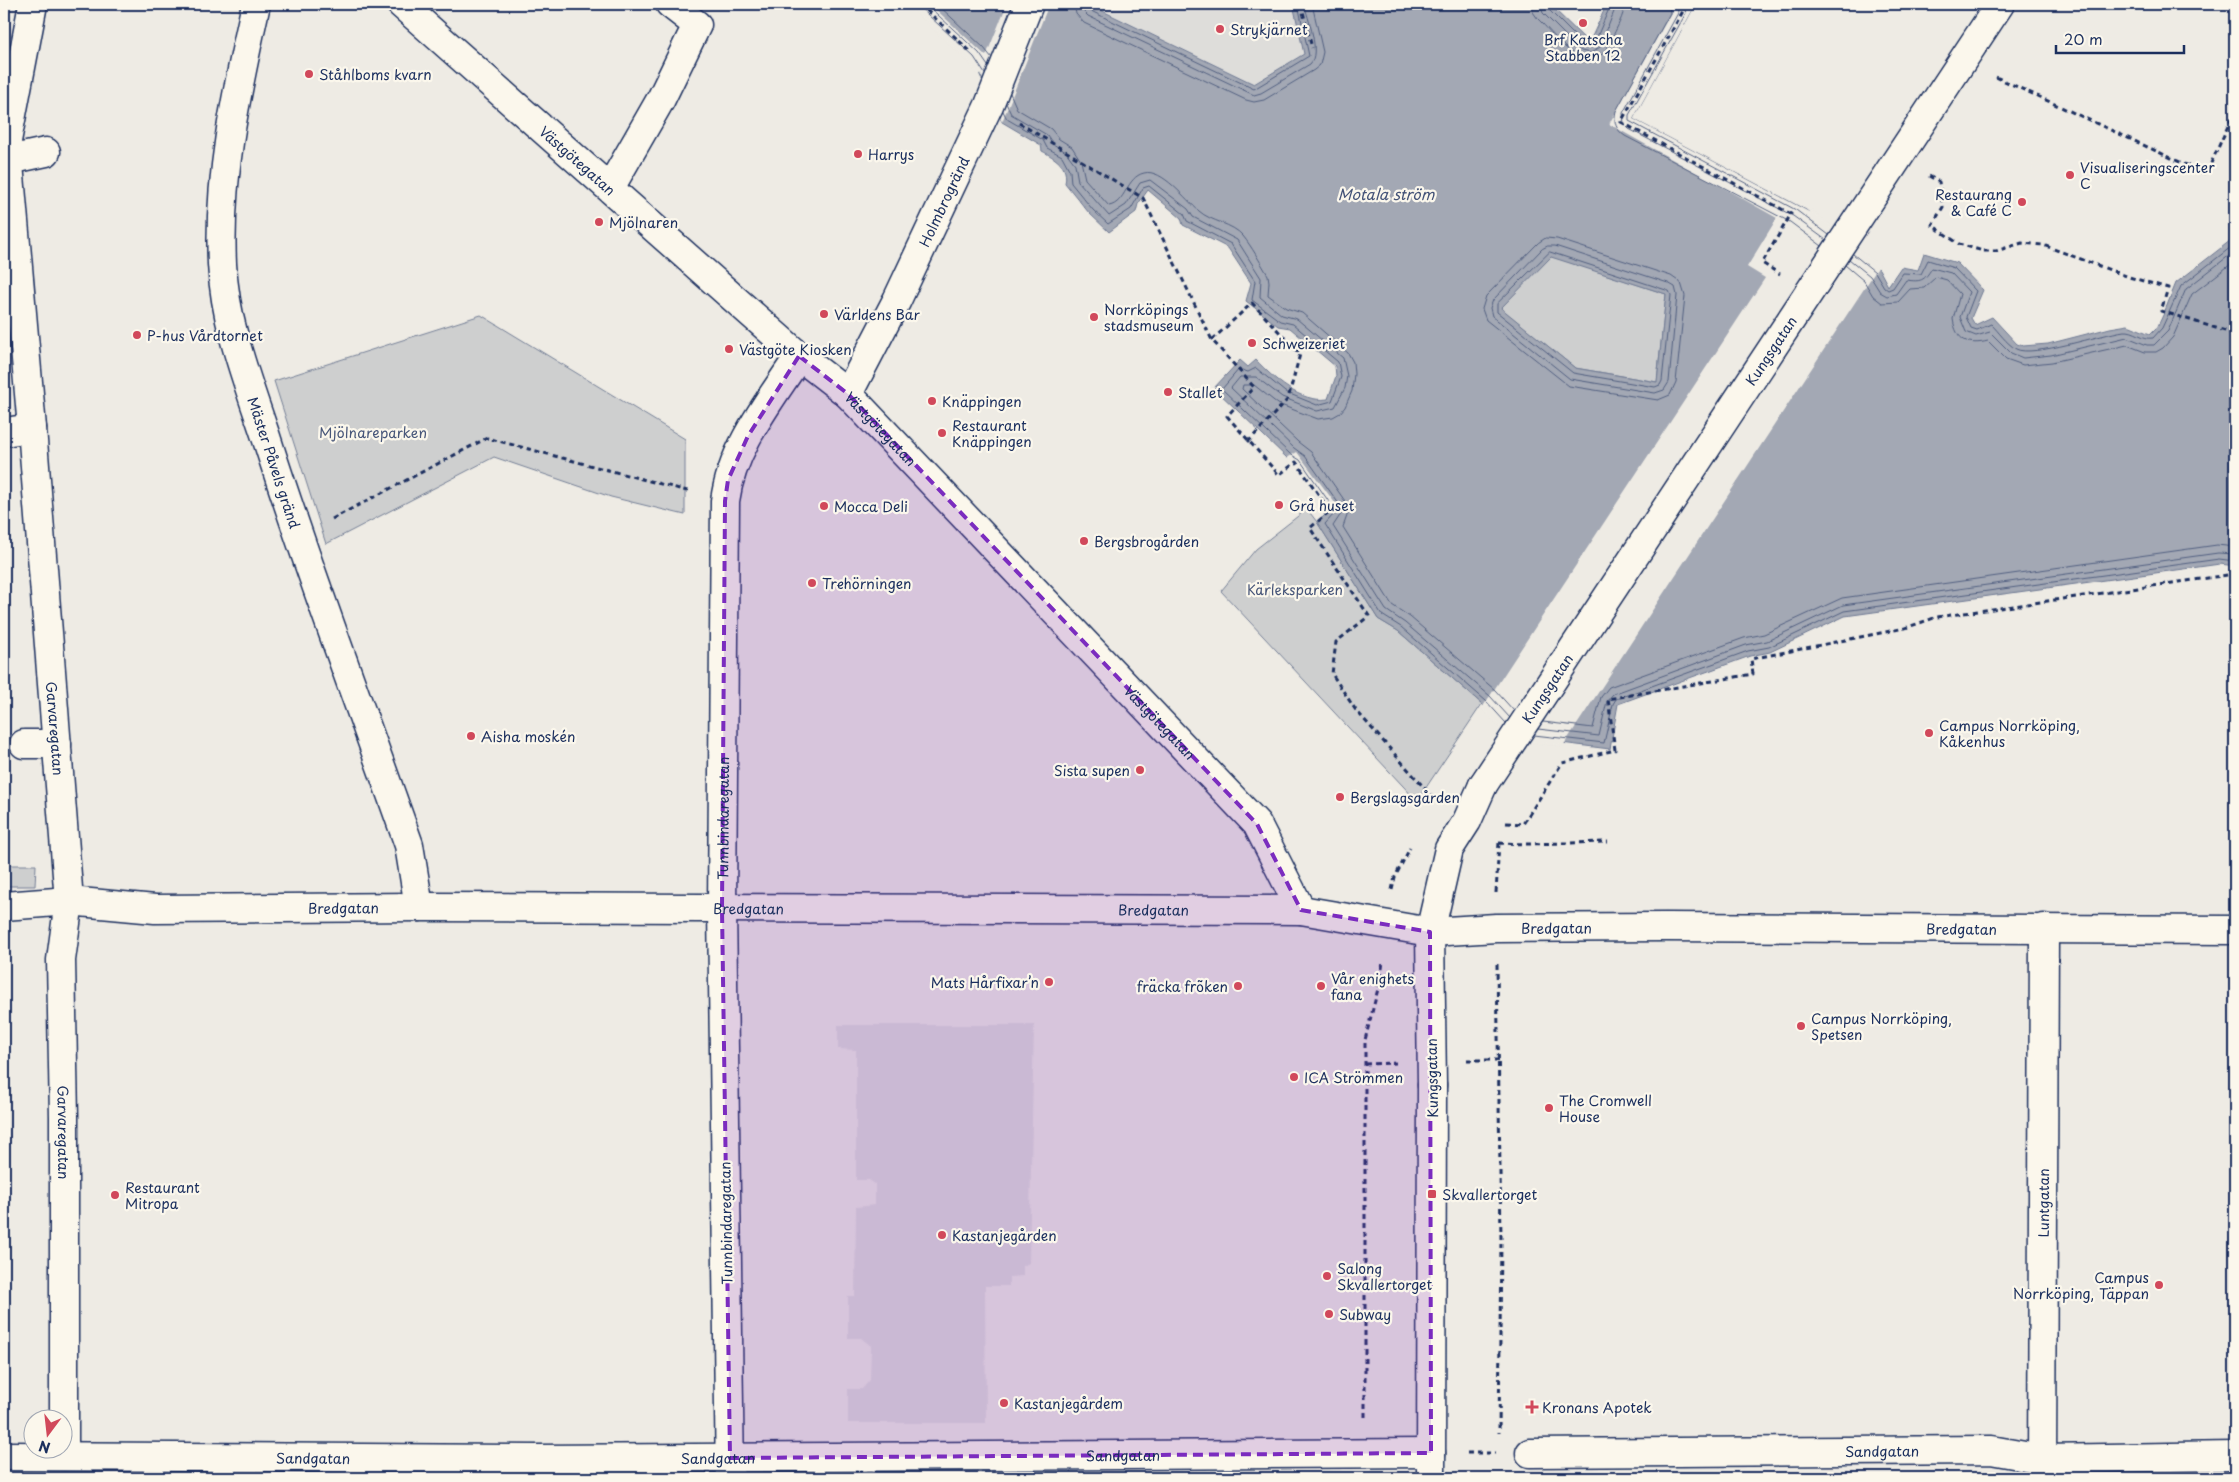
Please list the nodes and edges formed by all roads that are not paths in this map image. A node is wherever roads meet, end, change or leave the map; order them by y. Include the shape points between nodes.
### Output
1 (33, 4) edge
2 (256, 4) edge
3 (670, 4) edge
4 (1029, 4) edge
5 (2000, 4) edge
6 (410, 12) edge
7 (46, 152) dead end
8 (6, 161) edge
9 (610, 188) junction
10 (799, 356) junction
11 (848, 394) junction
12 (32, 428) junction
13 (4, 432) edge
14 (24, 744) dead end
15 (57, 744) junction
16 (70, 902) junction
17 (4, 906) edge
18 (419, 907) junction
19 (722, 909) junction
20 (1301, 910) junction
21 (2044, 928) junction
22 (2235, 930) edge
23 (1430, 932) junction
24 (1530, 1453) road end
25 (4, 1456) edge
26 (2235, 1456) edge
27 (74, 1463) edge
28 (1431, 1466) edge
29 (730, 1468) edge
30 (2042, 1468) edge

1 - 8 street, Garvaregatan
2 - 18 street, Mäster Påvels gränd via 230,124 222,202 222,266 232,330 300,536 409,845
3 - 9 street via 697,25 661,99
4 - 11 street, Holmbrogränd via 989,105 897,300
5 - 23 street, Kungsgatan via 1483,785 1467,821 1449,849
6 - 9 street, Västgötegatan
7 - 8 street
8 - 12 street, Garvaregatan
9 - 10 street, Västgötegatan
10 - 11 street, Västgötegatan
10 - 19 street, Tunnbindaregatan via 740,452 728,480 725,501
11 - 20 street, Västgötegatan via 1257,824
12 - 13 street
12 - 15 street, Garvaregatan
14 - 15 street
15 - 16 street, Garvaregatan
16 - 17 street, Bredgatan
16 - 18 street, Bredgatan via 155,909
16 - 27 street, Garvaregatan via 61,960
18 - 19 street, Bredgatan
19 - 20 street, Bredgatan
19 - 29 street, Tunnbindaregatan
20 - 23 street, Bredgatan
21 - 22 street, Bredgatan
21 - 23 street, Bredgatan via 1496,928
21 - 30 street, Luntgatan
23 - 28 street, Kungsgatan
24 - 30 street, Sandgatan via 1991,1450
25 - 27 street, Sandgatan
26 - 30 street, Sandgatan
27 - 29 street, Sandgatan
28 - 29 street, Sandgatan via 1365,1453

